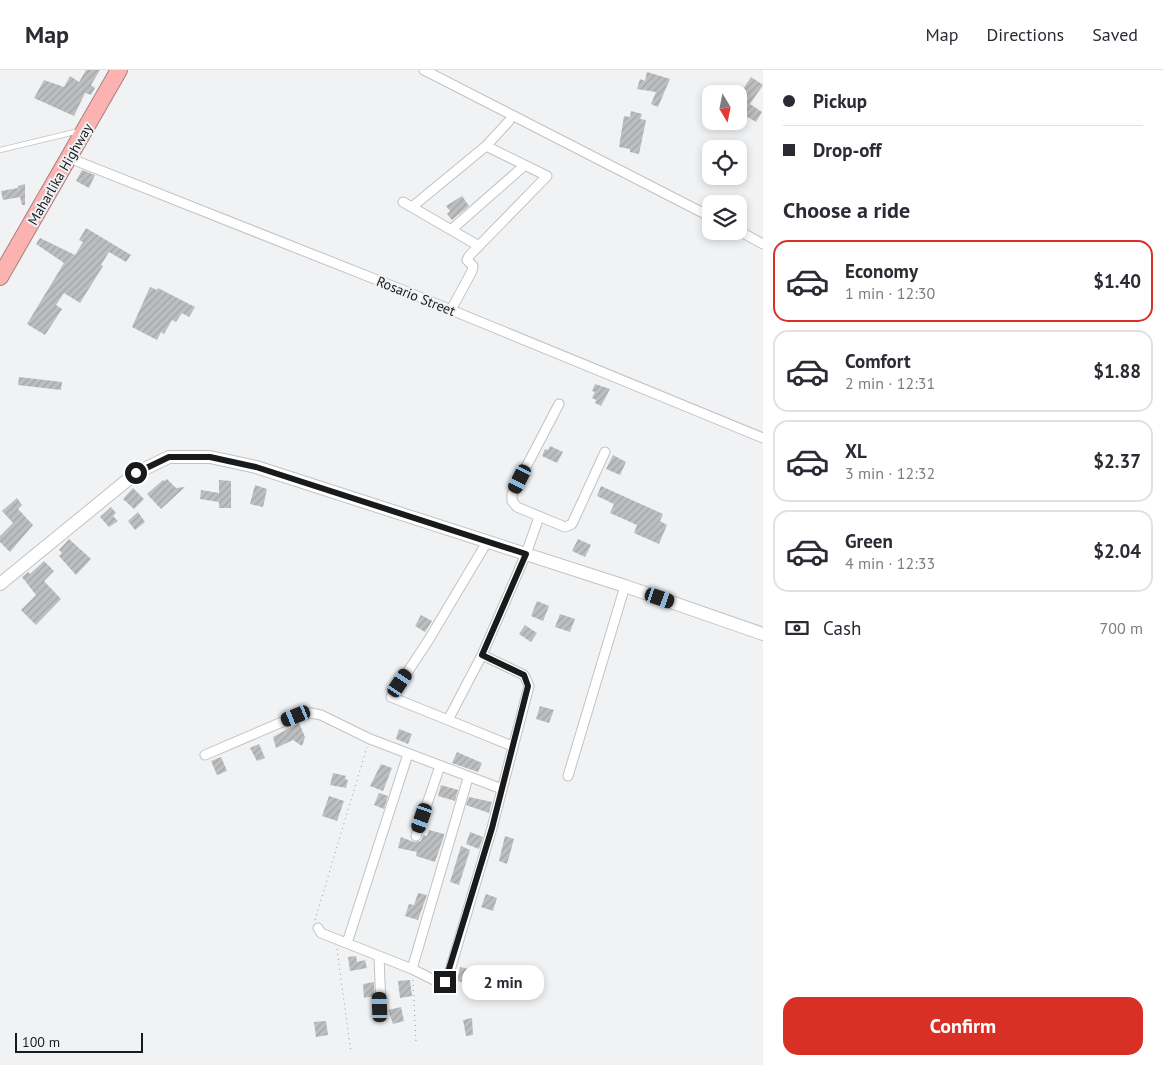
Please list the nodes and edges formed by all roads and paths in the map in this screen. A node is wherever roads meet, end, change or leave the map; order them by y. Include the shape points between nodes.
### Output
1 (119, 70) edge
2 (424, 70) edge
3 (509, 121) dead end
4 (85, 130) junction
5 (486, 146) junction
6 (0, 150) edge
7 (68, 158) junction
8 (525, 165) junction
9 (404, 202) dead end
10 (412, 207) junction
11 (702, 212) edge
12 (451, 230) junction
13 (747, 236) edge
14 (763, 244) edge
15 (479, 246) junction
16 (0, 277) edge
17 (451, 310) junction
18 (559, 404) dead end
19 (763, 438) edge
20 (605, 452) dead end
21 (539, 517) junction
22 (487, 542) junction
23 (526, 554) junction
24 (0, 584) edge
25 (625, 586) junction
26 (763, 634) edge
27 (482, 655) junction
28 (448, 720) junction
29 (370, 739) junction
30 (512, 746) junction
31 (408, 754) junction
32 (205, 755) dead end
33 (440, 766) junction
34 (568, 776) dead end
35 (468, 778) junction
36 (502, 789) junction
37 (416, 836) dead end
38 (318, 928) joint
39 (336, 939) junction
40 (348, 943) junction
41 (379, 956) junction
42 (412, 969) junction
43 (380, 1007) dead end
44 (416, 1042) dead end
45 (351, 1053) dead end

1 - 4 highway, Maharlika Highway
2 - 11 street
3 - 5 street
4 - 6 lane
4 - 7 highway, Maharlika Highway
5 - 8 street
5 - 10 street
7 - 16 highway, Maharlika Highway
7 - 17 street, Rosario Street
8 - 12 street
8 - 15 street via 547,176
9 - 10 street
10 - 12 street
12 - 15 street
13 - 14 street
15 - 17 street via 467,260 473,266 472,272
17 - 19 street, Rosario Street
18 - 21 street via 512,494 512,501 517,507
20 - 21 street via 572,524 565,527
21 - 23 street
22 - 23 street
22 - 24 street via 256,467 210,457 169,457 136,473
22 - 28 street via 391,698
23 - 25 street
23 - 27 street
25 - 26 street
25 - 34 street
27 - 28 street
27 - 30 street via 524,675 528,682
28 - 30 street
29 - 31 street
29 - 32 street via 311,713 296,716
29 - 38 path via 314,918
30 - 36 street
31 - 33 street
31 - 40 street
33 - 35 street
33 - 37 street
35 - 36 street
35 - 42 street
36 - 42 street via 448,977 445,982 438,982
38 - 39 street via 321,933
39 - 40 street
39 - 45 path
40 - 41 street
41 - 42 street
41 - 43 street
42 - 44 path

